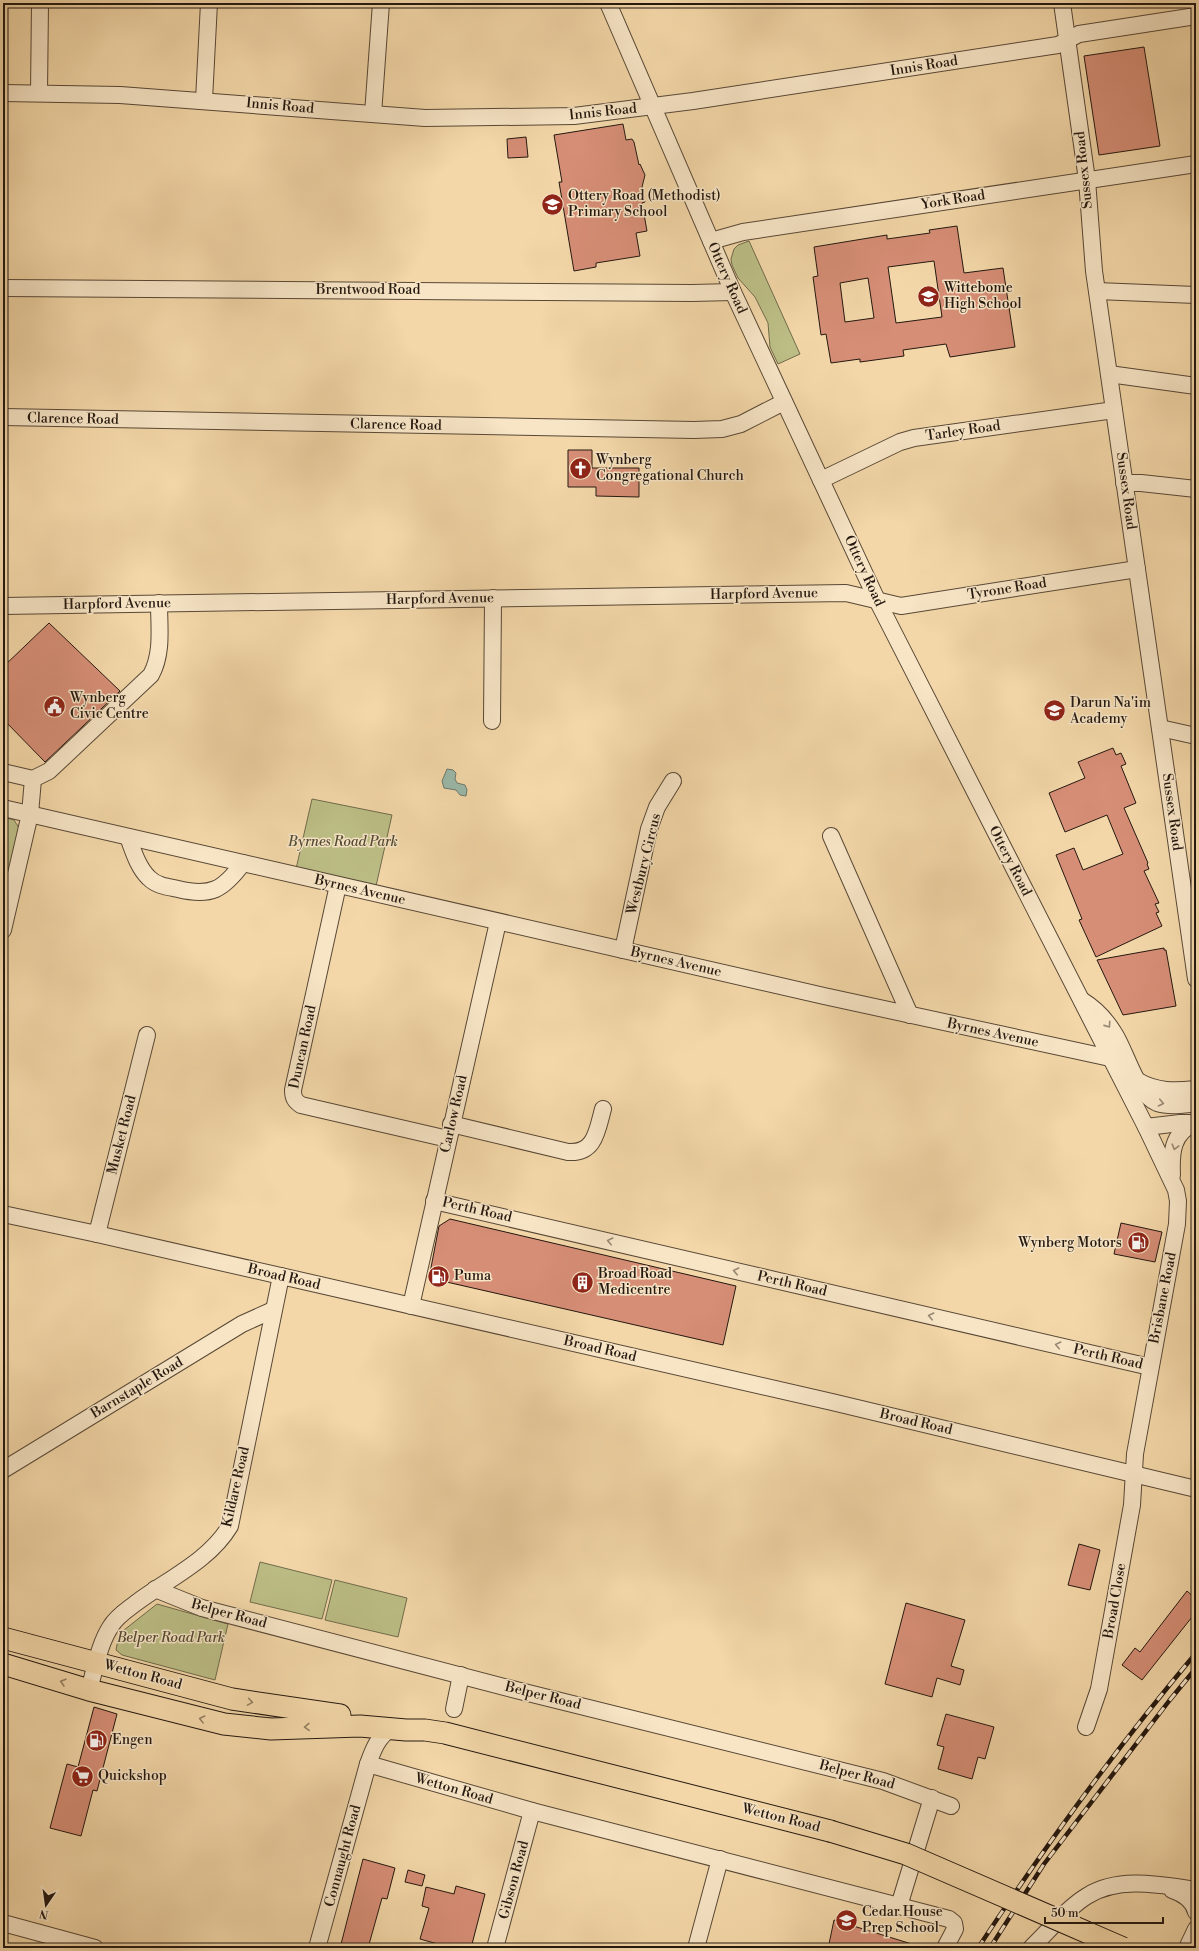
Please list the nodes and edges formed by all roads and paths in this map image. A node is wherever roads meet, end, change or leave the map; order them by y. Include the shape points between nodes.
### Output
1 (40, 3) edge
2 (209, 3) edge
3 (381, 3) edge
4 (608, 3) edge
5 (1062, 3) edge
6 (1196, 16) edge
7 (1068, 40) junction
8 (3, 92) edge
9 (39, 93) junction
10 (204, 100) junction
11 (653, 106) junction
12 (373, 114) junction
13 (1196, 164) edge
14 (1087, 180) junction
15 (711, 241) junction
16 (3, 288) edge
17 (1097, 291) junction
18 (733, 292) junction
19 (1196, 295) edge
20 (1109, 374) junction
21 (1196, 386) edge
22 (784, 402) junction
23 (1114, 410) junction
24 (3, 418) edge
25 (821, 480) junction
26 (1124, 483) junction
27 (1196, 489) edge
28 (1137, 569) junction
29 (493, 598) junction
30 (877, 600) junction
31 (159, 603) junction
32 (3, 606) edge
33 (492, 721) dead end
34 (1160, 728) junction
35 (1196, 736) edge
36 (3, 772) edge
37 (33, 779) junction
38 (673, 781) dead end
39 (3, 808) edge
40 (30, 814) junction
41 (831, 836) dead end
42 (128, 837) junction
43 (243, 863) junction
44 (338, 885) junction
45 (1191, 914) edge
46 (498, 922) junction
47 (3, 930) edge
48 (624, 950) junction
49 (1196, 979) edge
50 (1080, 998) junction
51 (910, 1015) junction
52 (147, 1035) dead end
53 (1110, 1058) junction
54 (1138, 1080) junction
55 (1196, 1089) edge
56 (1196, 1104) edge
57 (603, 1109) dead end
58 (1196, 1123) edge
59 (1146, 1127) junction
60 (449, 1131) junction
61 (1172, 1181) junction
62 (434, 1200) junction
63 (3, 1214) edge
64 (97, 1234) junction
65 (281, 1276) junction
66 (411, 1306) junction
67 (273, 1310) junction
68 (1150, 1367) junction
69 (3, 1470) edge
70 (1134, 1473) junction
71 (1196, 1489) edge
72 (155, 1589) junction
73 (3, 1638) edge
74 (97, 1663) junction
75 (3, 1664) edge
76 (461, 1675) junction
77 (89, 1690) junction
78 (454, 1709) dead end
79 (360, 1726) junction
80 (1086, 1727) dead end
81 (392, 1728) junction
82 (425, 1730) junction
83 (368, 1764) junction
84 (932, 1798) junction
85 (951, 1806) dead end
86 (532, 1811) junction
87 (720, 1859) junction
88 (1159, 1885) junction
89 (1196, 1890) edge
90 (899, 1906) junction
91 (1196, 1912) edge
92 (3, 1924) edge
93 (1196, 1929) edge
94 (95, 1948) edge
95 (317, 1948) edge
96 (495, 1948) edge
97 (696, 1948) edge
98 (945, 1948) edge
99 (1031, 1948) edge
100 (1123, 1948) edge
101 (1187, 1948) edge

1 - 9 street
2 - 10 street
3 - 12 street
4 - 11 street, Ottery Road
5 - 7 street, Sussex Road
6 - 7 street, Innis Road via 1079,34
7 - 11 street, Innis Road via 1058,45 693,102
7 - 14 street, Sussex Road
8 - 9 street, Innis Road
9 - 10 street, Innis Road
10 - 12 street, Innis Road
11 - 12 street, Innis Road via 574,116 424,118
11 - 15 street, Ottery Road
13 - 14 street, York Road
14 - 15 street, York Road via 744,232
14 - 17 street, Sussex Road
15 - 18 street, Ottery Road
16 - 18 street, Brentwood Road
17 - 19 street
17 - 20 street, Sussex Road
18 - 22 street, Ottery Road
20 - 21 street
20 - 23 street, Sussex Road
22 - 24 street, Clarence Road via 742,424 722,429 694,430
22 - 25 street, Ottery Road
23 - 25 street, Tarley Road via 907,440
23 - 26 street, Sussex Road
25 - 30 street, Ottery Road
26 - 27 street
26 - 28 street, Sussex Road
28 - 30 street, Tyrone Road via 900,606
28 - 34 street, Sussex Road
29 - 30 street, Harpford Avenue via 846,593
29 - 31 street, Harpford Avenue
29 - 33 street
30 - 50 street, Ottery Road
31 - 32 street, Harpford Avenue
31 - 37 street via 159,652 152,675 49,772
34 - 35 street
34 - 45 street, Sussex Road
36 - 37 street
37 - 40 street
38 - 48 street, Westbury Circus via 657,807 649,829
39 - 40 street, Byrnes Avenue
40 - 42 street, Byrnes Avenue
40 - 47 street
41 - 51 street
42 - 43 street, Byrnes Avenue
42 - 43 street via 144,871 161,886 207,893 231,879
43 - 44 street, Byrnes Avenue
44 - 46 street, Byrnes Avenue
44 - 60 street, Duncan Road via 293,1097 301,1105
45 - 49 street, Sussex Road
46 - 48 street, Byrnes Avenue
46 - 60 street, Carlow Road
48 - 51 street, Byrnes Avenue
50 - 53 street, Ottery Road
50 -> 54 street via 1106,1022
51 - 53 street, Byrnes Avenue
52 - 64 street, Musket Road
53 - 59 street, Ottery Road
54 - 55 street via 1147,1086 1163,1090
54 -> 56 street via 1145,1095 1156,1102
57 - 60 street, Duncan Road via 592,1143 585,1151 578,1153
58 - 59 street
58 -> 61 street via 1184,1128 1176,1141 1172,1158
59 - 61 street, Brisbane Road
60 - 62 street, Carlow Road
61 - 68 street, Brisbane Road via 1178,1201 1177,1224
62 - 66 street, Carlow Road
68 -> 62 street, Perth Road
63 - 64 street, Broad Road
64 - 65 street, Broad Road
65 - 66 street, Broad Road
65 - 67 street, Kildare Road
66 - 70 street, Broad Road
67 - 69 street, Barnstaple Road via 242,1324
67 - 72 street, Kildare Road via 230,1526 208,1553
68 - 70 street, Brisbane Road
70 - 71 street, Broad Road
70 - 80 street, Broad Close via 1132,1505 1099,1689
72 - 74 street, Kildare Road via 111,1625 105,1635
72 - 76 street, Belper Road via 202,1608
73 - 74 main road, Wetton Road
74 - 77 street, Kildare Road
74 -> 82 main road, Wetton Road via 232,1699 321,1713 390,1720
77 -> 75 main road, Wetton Road
76 - 78 street
76 - 84 street, Belper Road via 883,1782
79 -> 77 main road, Wetton Road via 271,1729 224,1724
79 - 81 main road, Wetton Road
79 - 83 street, Connaught Road via 368,1745
81 - 82 main road, Wetton Road
81 - 83 street, Connaught Road via 376,1744
82 - 100 main road, Wetton Road, bridge via 506,1748 830,1831 906,1854
83 - 86 street, Wetton Road
83 - 95 street, Connaught Road
84 - 85 street, Belper Road
84 - 90 street
86 - 87 street, Wetton Road
86 - 96 street, Gibson Road
87 - 90 street, Wetton Road
87 - 97 street
88 - 89 street
88 - 91 street via 1184,1895 1195,1907
88 - 99 street via 1115,1884 1100,1889 1086,1896
90 - 98 street, Wetton Road via 952,1921 955,1929
92 - 94 street
93 - 101 street

